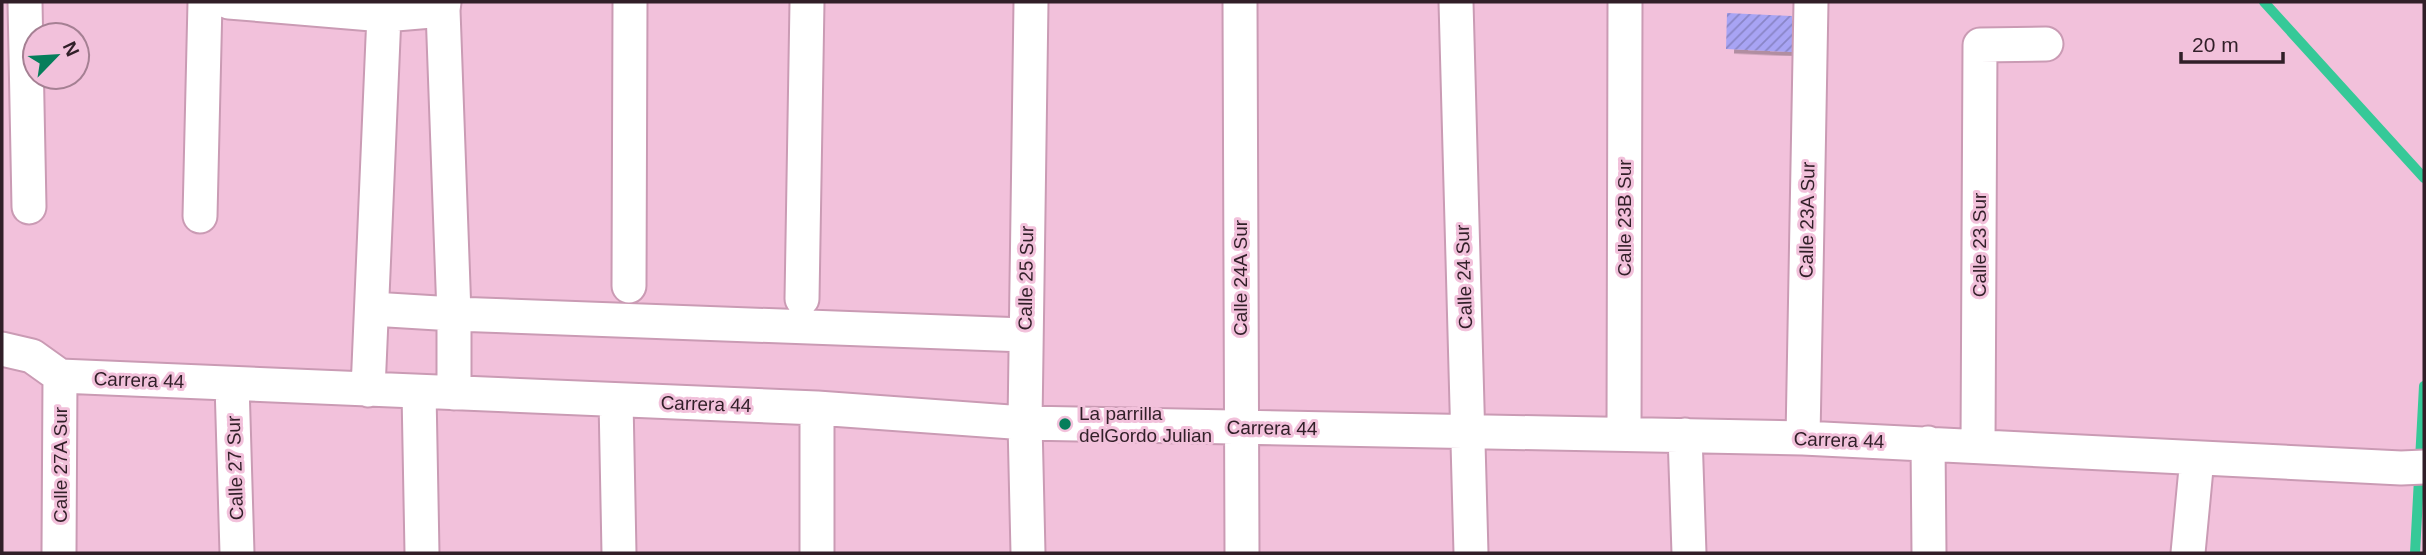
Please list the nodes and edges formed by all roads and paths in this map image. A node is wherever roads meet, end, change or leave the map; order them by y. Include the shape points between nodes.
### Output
1 (25, 2) edge
2 (205, 2) edge
3 (229, 2) edge
4 (630, 2) edge
5 (807, 2) edge
6 (1031, 2) edge
7 (1240, 2) edge
8 (1456, 2) edge
9 (1625, 2) edge
10 (1811, 2) edge
11 (444, 6) edge
12 (384, 15) junction
13 (2046, 44) dead end
14 (29, 207) dead end
15 (200, 216) dead end
16 (629, 286) dead end
17 (802, 299) dead end
18 (372, 309) junction
19 (454, 314) junction
20 (1025, 335) junction
21 (2, 349) edge
22 (60, 376) junction
23 (232, 384) junction
24 (368, 390) junction
25 (419, 392) junction
26 (454, 393) junction
27 (616, 400) junction
28 (817, 408) junction
29 (1025, 423) junction
30 (1241, 427) junction
31 (1469, 431) junction
32 (1624, 434) junction
33 (1685, 435) junction
34 (1803, 438) junction
35 (1928, 443) junction
36 (1978, 446) junction
37 (2197, 457) junction
38 (2413, 467) edge
39 (59, 553) edge
40 (237, 553) edge
41 (422, 553) edge
42 (619, 553) edge
43 (817, 553) edge
44 (1028, 553) edge
45 (1242, 553) edge
46 (1471, 553) edge
47 (1689, 553) edge
48 (1929, 553) edge
49 (2188, 553) edge

1 - 14 street
2 - 15 street
3 - 12 street
4 - 16 street
5 - 17 street
6 - 20 street, Calle 25 Sur
7 - 30 street, Calle 24A Sur
8 - 31 street, Calle 24 Sur
9 - 32 street, Calle 23B Sur
10 - 34 street, Calle 23A Sur
11 - 12 street
11 - 19 street
12 - 18 street
13 - 36 street, Calle 23 Sur via 1980,45
18 - 19 street
18 - 24 street
19 - 20 street
19 - 26 street
20 - 29 street, Calle 25 Sur
21 - 22 street via 32,356
22 - 23 street, Carrera 44
22 - 39 street, Calle 27A Sur
23 - 24 street, Carrera 44
23 - 40 street, Calle 27 Sur
24 - 25 street, Carrera 44
25 - 26 street, Carrera 44
25 - 41 street
26 - 27 street, Carrera 44
27 - 28 street, Carrera 44
27 - 42 street
28 - 29 street, Carrera 44
28 - 43 street
29 - 30 street, Carrera 44
29 - 44 street, Calle 25 Sur
30 - 31 street, Carrera 44
30 - 45 street, Calle 24A Sur
31 - 32 street, Carrera 44
31 - 46 street, Calle 24 Sur
32 - 33 street, Carrera 44
33 - 34 street, Carrera 44
33 - 47 street
34 - 35 street, Carrera 44
35 - 36 street, Carrera 44
35 - 48 street
36 - 37 street, Carrera 44
37 - 38 street, Carrera 44
37 - 49 street

